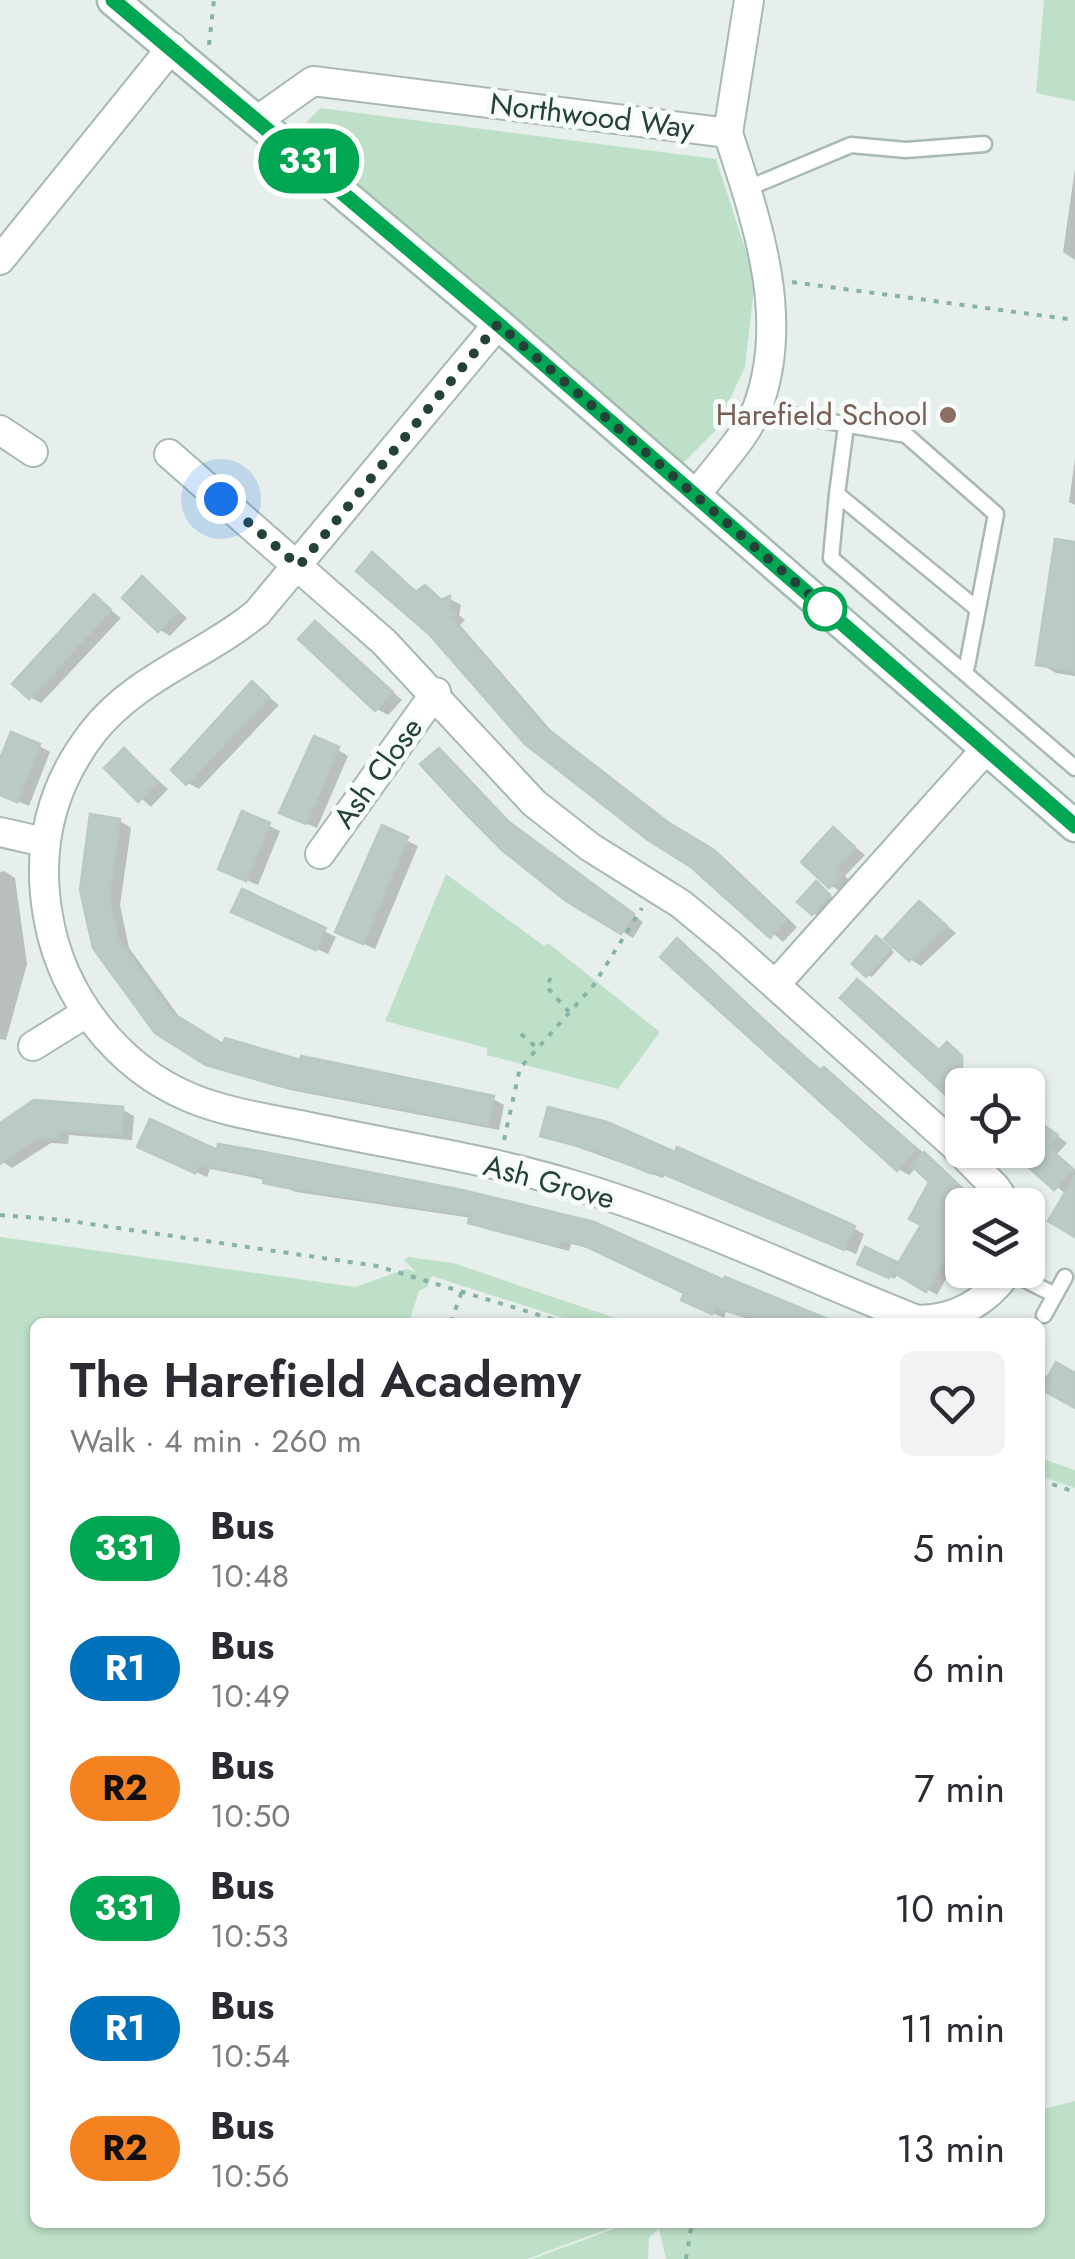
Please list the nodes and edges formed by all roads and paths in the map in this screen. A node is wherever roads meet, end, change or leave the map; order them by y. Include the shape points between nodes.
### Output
1 (112, 0) edge
2 (214, 0) edge
3 (748, 0) edge
4 (172, 47) junction
5 (206, 75) junction
6 (259, 119) junction
7 (728, 133) junction
8 (984, 144) dead end
9 (746, 190) junction
10 (0, 260) edge
11 (770, 279) junction
12 (1075, 320) edge
13 (498, 324) junction
14 (758, 408) junction
15 (846, 426) junction
16 (0, 430) edge
17 (33, 452) dead end
18 (169, 454) dead end
19 (836, 494) junction
20 (696, 495) junction
21 (299, 566) junction
22 (976, 608) junction
23 (962, 670) junction
24 (436, 692) junction
25 (986, 749) junction
26 (1075, 768) edge
27 (1075, 826) edge
28 (0, 832) edge
29 (44, 842) junction
30 (320, 854) dead end
31 (656, 888) junction
32 (551, 978) dead end
33 (775, 985) junction
34 (569, 1012) junction
35 (86, 1013) junction
36 (521, 1034) dead end
37 (33, 1046) dead end
38 (538, 1048) junction
39 (498, 1167) junction
40 (992, 1188) edge
41 (0, 1215) edge
42 (1065, 1276) dead end
43 (995, 1288) edge
44 (1041, 1288) edge
45 (462, 1292) junction
46 (1055, 1295) junction
47 (1044, 1315) dead end
48 (452, 1318) edge
49 (549, 1318) edge
50 (912, 1318) edge
51 (938, 1318) edge
52 (1045, 1482) edge
53 (1075, 1492) edge
54 (691, 2228) edge
55 (686, 2259) edge

1 - 4 street
2 - 5 path
3 - 7 street
4 - 5 street
4 - 10 street
5 - 6 street
6 - 7 street, Northwood Way via 313,81
6 - 13 street
7 - 9 street, Northwood Way
8 - 9 lane via 850,146
9 - 11 street, Northwood Way
11 - 12 path
11 - 14 street, Northwood Way via 769,360
13 - 20 street
13 - 21 street, Ash Grove
14 - 15 lane
14 - 20 street, Northwood Way
15 - 19 lane
15 - 22 lane via 906,435 996,514
16 - 17 street
18 - 21 street
19 - 22 lane
19 - 23 lane via 831,558
20 - 25 street
21 - 24 street
21 - 29 street, Ash Grove via 233,633 114,708 62,782
22 - 23 lane
23 - 26 lane
24 - 30 street, Ash Close
24 - 31 street via 534,803
25 - 27 street
25 - 33 street
28 - 29 street
29 - 35 street, Ash Grove via 50,926
31 - 33 street
31 - 34 path
32 - 34 path via 546,986
33 - 40 street via 954,1145
34 - 38 path
35 - 37 street
35 - 39 street, Ash Grove via 137,1064 191,1098
36 - 38 path
38 - 39 path via 520,1068
39 - 50 street, Ash Grove via 630,1203
41 - 45 path via 377,1266
42 - 46 lane
43 - 51 street, Ash Grove via 970,1307
44 - 46 lane
45 - 48 path
45 - 49 path
46 - 47 lane
52 - 53 path
54 - 55 path

